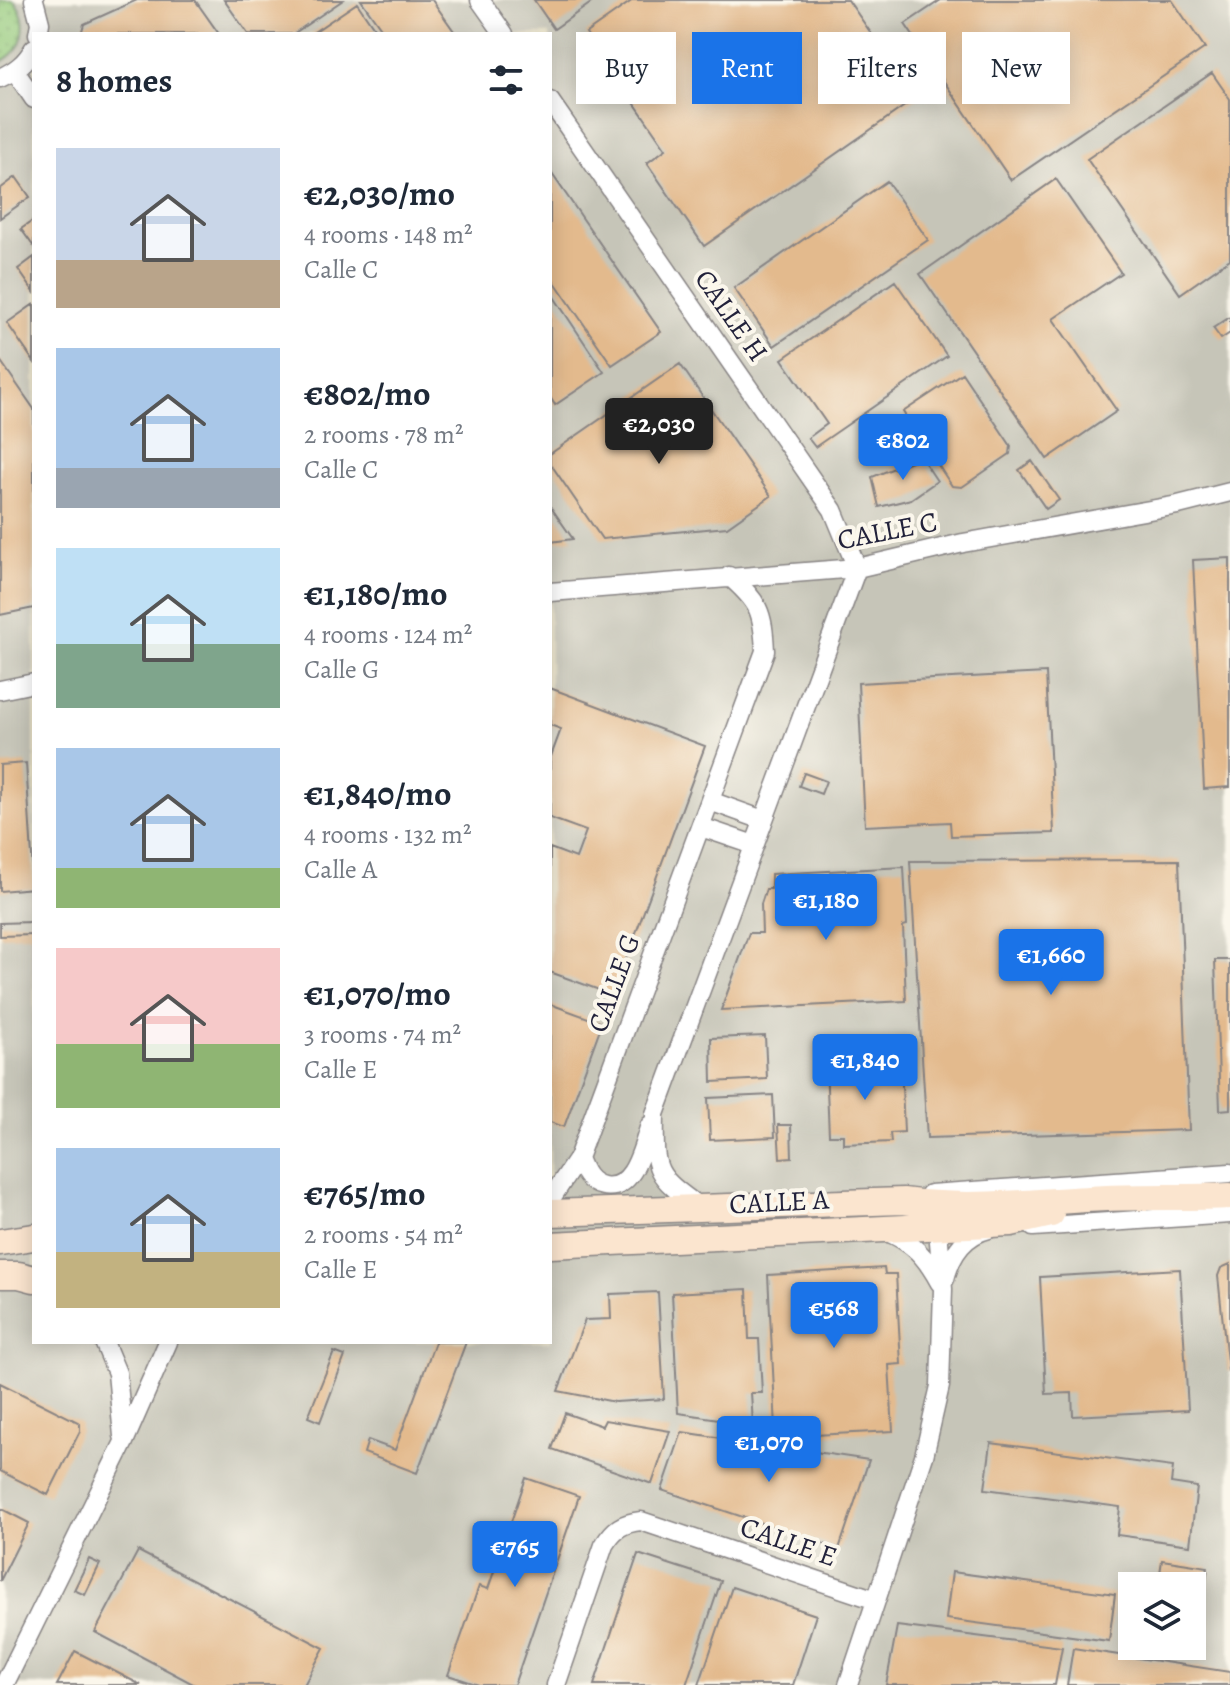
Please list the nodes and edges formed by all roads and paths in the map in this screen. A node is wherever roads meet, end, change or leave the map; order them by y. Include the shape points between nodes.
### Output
1 (480, 0) edge
2 (39, 2) edge
3 (38, 32) edge
4 (503, 32) edge
5 (32, 52) edge
6 (8, 74) edge
7 (32, 97) edge
8 (552, 104) edge
9 (1230, 492) edge
10 (857, 568) junction
11 (729, 576) junction
12 (552, 592) edge
13 (32, 683) edge
14 (0, 690) edge
15 (710, 801) junction
16 (763, 820) junction
17 (701, 827) junction
18 (754, 845) junction
19 (655, 1114) junction
20 (578, 1158) junction
21 (1230, 1173) edge
22 (552, 1197) edge
23 (903, 1201) junction
24 (1226, 1202) edge
25 (702, 1208) junction
26 (552, 1213) edge
27 (937, 1216) junction
28 (1011, 1223) junction
29 (877, 1228) junction
30 (32, 1237) edge
31 (0, 1242) edge
32 (552, 1245) edge
33 (0, 1275) edge
34 (32, 1278) edge
35 (943, 1289) junction
36 (105, 1344) edge
37 (167, 1344) edge
38 (124, 1442) junction
39 (876, 1600) junction
40 (4, 1685) edge
41 (556, 1685) edge
42 (848, 1685) edge

1 - 4 street
2 - 3 street
5 - 6 street
6 - 7 street
8 - 10 street, CALLE H via 833,510
9 - 10 street, CALLE C
10 - 11 street, CALLE C
10 - 16 street
11 - 12 street, CALLE C
11 - 15 street, CALLE G via 749,594 764,619 765,651
13 - 14 street
15 - 16 street
15 - 17 street, CALLE G
16 - 18 street
17 - 18 street
17 - 20 street, CALLE G
18 - 19 street
19 - 20 street via 625,1183 592,1182
19 - 25 street via 657,1167
20 - 22 street, CALLE G
21 - 23 street, CALLE A via 935,1193
23 - 25 street, CALLE A
23 - 27 street, CALLE A
24 - 27 street, CALLE A via 1111,1198
24 - 28 street, CALLE A via 1038,1215
25 - 26 street, CALLE A
27 - 28 street, CALLE A
27 - 29 street, CALLE A
27 - 35 street
28 - 35 street via 968,1239 949,1264
29 - 32 street, CALLE A
29 - 35 street via 915,1246
30 - 31 street
33 - 34 street
35 - 39 street via 940,1386 924,1456
36 - 38 street via 117,1373
37 - 38 street
38 - 40 street
39 - 41 street, CALLE E via 641,1521 626,1522 604,1545
39 - 42 street

